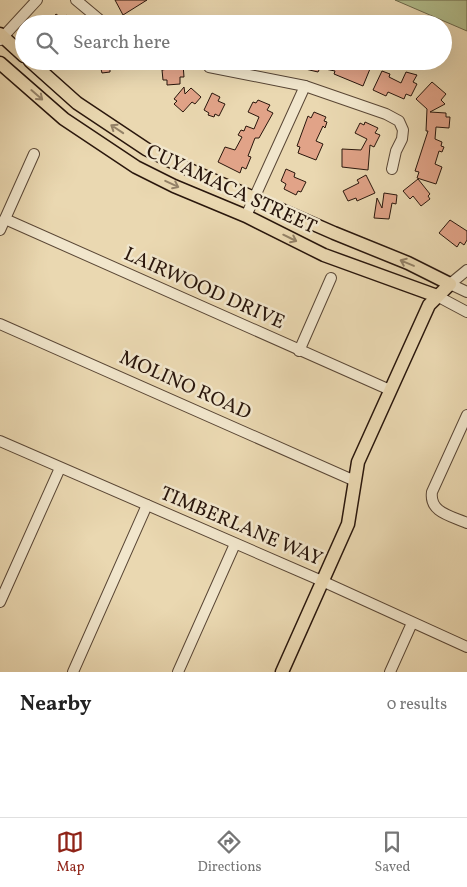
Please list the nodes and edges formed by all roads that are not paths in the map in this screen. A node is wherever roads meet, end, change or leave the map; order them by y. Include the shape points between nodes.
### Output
1 (37, 0) edge
2 (76, 0) edge
3 (22, 15) edge
4 (94, 15) edge
5 (15, 23) edge
6 (1, 37) edge
7 (15, 49) edge
8 (0, 63) edge
9 (40, 70) edge
10 (224, 70) edge
11 (305, 86) junction
12 (34, 154) dead end
13 (392, 169) dead end
14 (254, 197) junction
15 (246, 216) junction
16 (5, 219) junction
17 (0, 230) edge
18 (467, 270) edge
19 (331, 278) dead end
20 (450, 284) junction
21 (467, 292) edge
22 (437, 296) junction
23 (467, 312) edge
24 (0, 324) edge
25 (299, 351) junction
26 (390, 390) junction
27 (467, 415) edge
28 (0, 441) edge
29 (60, 468) junction
30 (355, 481) junction
31 (147, 505) junction
32 (467, 523) edge
33 (235, 544) junction
34 (322, 581) junction
35 (0, 602) edge
36 (412, 623) junction
37 (467, 648) edge
38 (73, 672) edge
39 (178, 672) edge
40 (282, 672) edge
41 (390, 672) edge

1 - 3 street
2 - 4 street
5 - 6 street
6 - 7 main road
8 -> 15 main road, CUYAMACA STREET via 64,119 136,166
14 -> 9 main road, CUYAMACA STREET via 146,149 77,103
10 - 11 street
11 - 13 street via 399,121 402,139
11 - 14 street
12 - 16 street
14 - 15 street
20 -> 14 main road, CUYAMACA STREET via 408,262
15 -> 22 main road, CUYAMACA STREET via 324,255
16 - 17 street
16 - 25 street, LAIRWOOD DRIVE
18 - 20 street
19 - 25 street
20 - 21 street, CUYAMACA STREET
20 - 22 main road
22 - 23 street, CUYAMACA STREET
22 - 26 main road via 429,305
24 - 30 street, MOLINO ROAD
25 - 26 street, LAIRWOOD DRIVE
26 - 30 main road via 358,462
27 - 32 street via 432,492 433,505 437,510
28 - 29 street, TIMBERLANE WAY
29 - 31 street, TIMBERLANE WAY
29 - 35 street
30 - 34 main road via 348,524
31 - 33 street, TIMBERLANE WAY
31 - 38 street
33 - 34 street, TIMBERLANE WAY
33 - 39 street
34 - 36 street, TIMBERLANE WAY
34 - 40 main road
36 - 37 street, TIMBERLANE WAY
36 - 41 street

